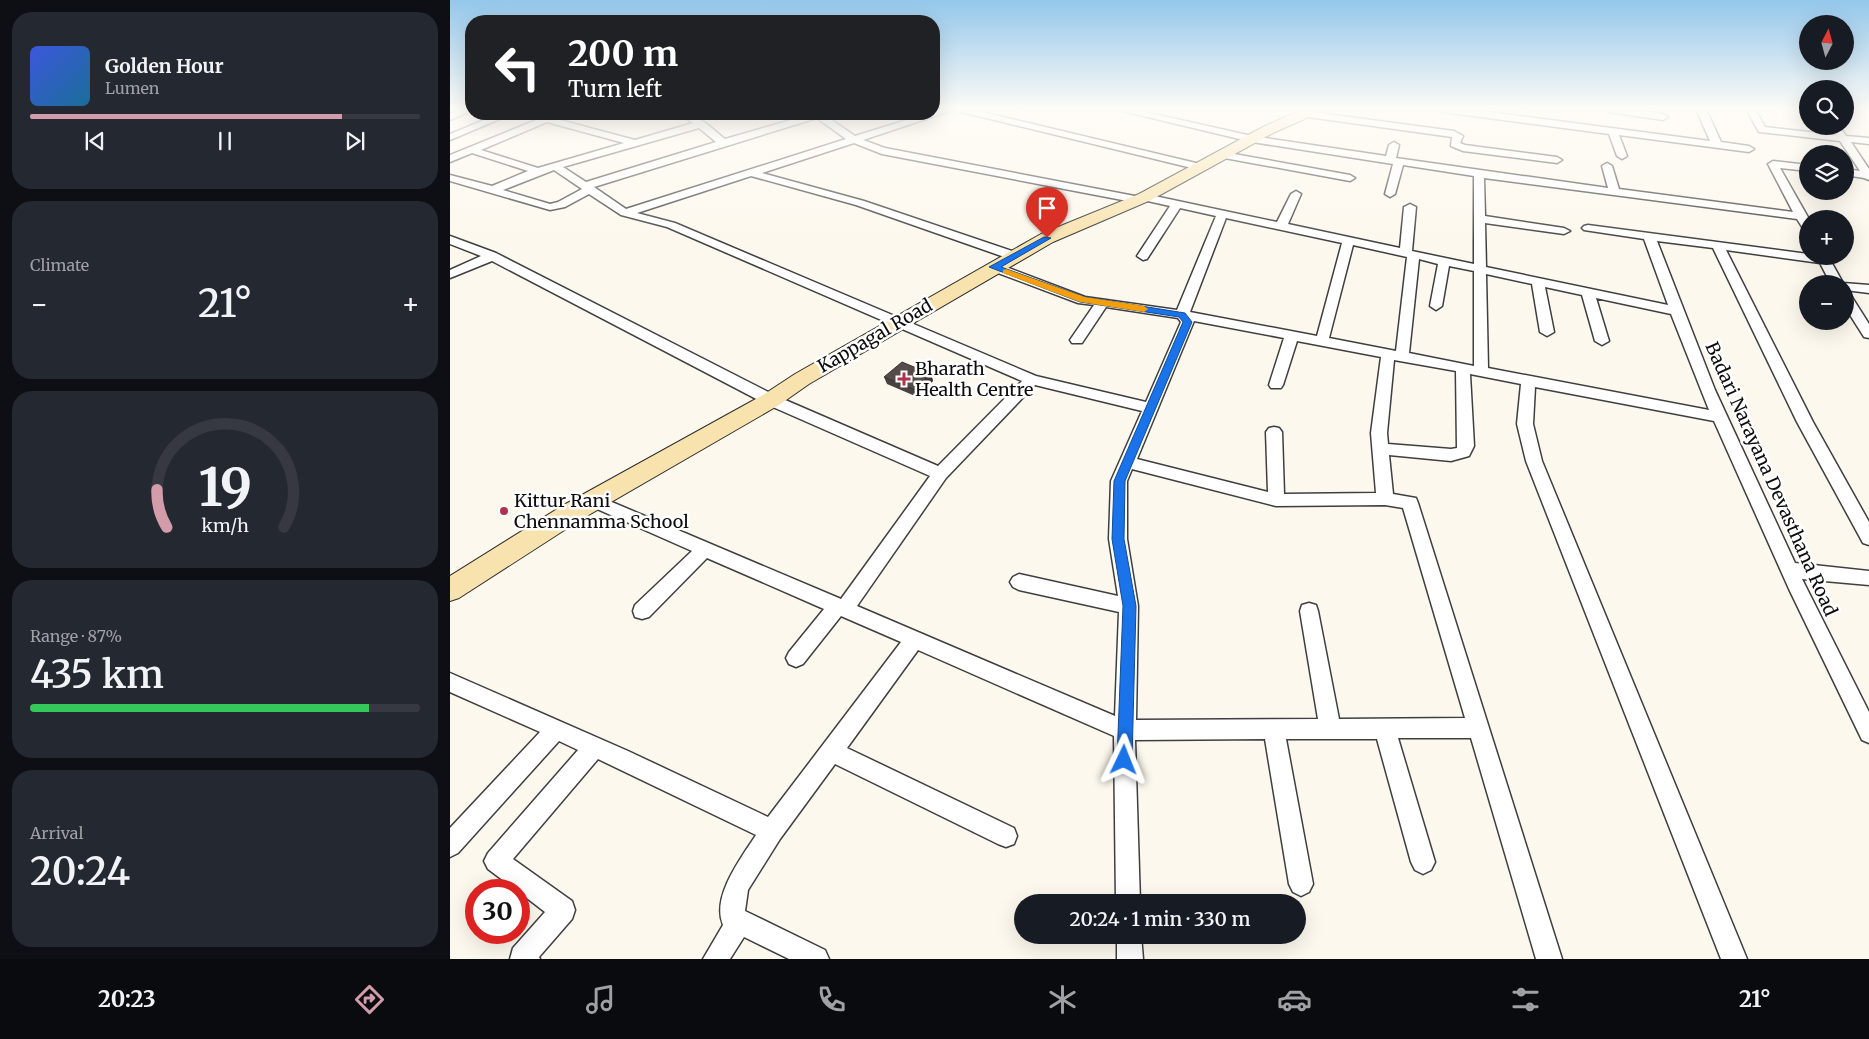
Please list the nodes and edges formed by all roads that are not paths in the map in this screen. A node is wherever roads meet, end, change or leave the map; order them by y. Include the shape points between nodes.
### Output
1 (463, 154) edge
2 (484, 154) edge
3 (597, 154) edge
4 (690, 154) edge
5 (811, 154) edge
6 (902, 154) edge
7 (1141, 154) edge
8 (1347, 154) edge
9 (1394, 154) edge
10 (1508, 154) edge
11 (1854, 154) edge
12 (1223, 155) joint
13 (450, 159) edge
14 (1557, 160) dead end
15 (1394, 161) junction
16 (555, 166) junction
17 (1607, 166) dead end
18 (1799, 167) edge
19 (1200, 168) junction
20 (538, 171) junction
21 (752, 173) junction
22 (1479, 174) junction
23 (1854, 174) edge
24 (1869, 176) edge
25 (450, 178) edge
26 (1350, 178) dead end
27 (588, 187) junction
28 (493, 190) junction
29 (1614, 191) junction
30 (1296, 194) dead end
31 (1390, 194) dead end
32 (1142, 198) junction
33 (1177, 204) junction
34 (1410, 207) dead end
35 (1799, 212) edge
36 (625, 214) junction
37 (1222, 214) junction
38 (1799, 216) edge
39 (1480, 219) junction
40 (1281, 226) junction
41 (1588, 228) dead end
42 (1564, 231) dead end
43 (1649, 236) junction
44 (450, 240) edge
45 (1348, 241) junction
46 (1717, 245) junction
47 (1409, 254) junction
48 (1799, 255) edge
49 (492, 256) junction
50 (1014, 256) junction
51 (1144, 256) dead end
52 (1444, 262) junction
53 (994, 267) junction
54 (1481, 270) junction
55 (450, 274) edge
56 (1538, 282) junction
57 (1854, 287) edge
58 (1869, 289) edge
59 (1588, 293) junction
60 (1102, 303) junction
61 (1436, 306) dead end
62 (1675, 311) junction
63 (1854, 311) edge
64 (1182, 315) junction
65 (900, 322) junction
66 (1547, 332) dead end
67 (1869, 334) edge
68 (1292, 335) junction
69 (1077, 340) dead end
70 (1322, 341) junction
71 (1602, 341) dead end
72 (1395, 354) junction
73 (1462, 368) junction
74 (1481, 371) junction
75 (1032, 380) junction
76 (1528, 380) junction
77 (1276, 385) dead end
78 (771, 400) junction
79 (1149, 408) junction
80 (1718, 417) junction
81 (1274, 432) dead end
82 (1380, 449) junction
83 (1127, 462) junction
84 (940, 474) junction
85 (1385, 499) junction
86 (594, 500) junction
87 (1276, 500) junction
88 (1869, 538) edge
89 (705, 549) junction
90 (1789, 570) junction
91 (1869, 578) edge
92 (1019, 582) dead end
93 (450, 590) edge
94 (1129, 606) junction
95 (841, 608) junction
96 (642, 611) dead end
97 (1309, 611) dead end
98 (915, 639) junction
99 (796, 658) dead end
100 (450, 682) edge
101 (1479, 728) junction
102 (1330, 729) junction
103 (1385, 729) junction
104 (556, 730) junction
105 (1125, 730) junction
106 (1274, 730) junction
107 (1869, 733) edge
108 (595, 747) junction
109 (831, 751) junction
110 (772, 831) junction
111 (1006, 836) dead end
112 (450, 845) edge
113 (1423, 862) dead end
114 (1301, 884) dead end
115 (1128, 894) edge
116 (739, 921) junction
117 (1129, 944) edge
118 (527, 959) edge
119 (716, 959) edge
120 (816, 959) edge
121 (1130, 959) edge
122 (1549, 959) edge
123 (1734, 959) edge

1 - 13 street
2 - 20 street
3 - 16 street
4 - 27 street
5 - 21 street
6 - 32 street
7 - 19 street
8 - 15 street
9 - 15 street
10 - 14 street
11 - 24 street
12 - 19 main road, Kappagal Road
12 - 26 street
15 - 22 street
15 - 31 street
16 - 20 street
16 - 27 street
17 - 29 street
18 - 35 street via 1772,164
19 - 32 main road, Kappagal Road
20 - 28 street
21 - 36 street
21 - 50 street via 860,203
22 - 29 street
22 - 39 street
23 - 24 street
25 - 28 street
27 - 28 street via 561,205 550,207
27 - 36 street
29 - 38 street
30 - 40 street
32 - 33 street
32 - 50 main road, Kappagal Road via 1047,238
33 - 37 street
33 - 51 street
34 - 47 street
36 - 65 street via 671,225
37 - 40 street
37 - 64 street
39 - 42 street
39 - 54 street
40 - 45 street
41 - 43 street
43 - 46 street
43 - 62 street, Badari Narayana Devasthana Road
44 - 49 street
45 - 47 street
45 - 70 street
46 - 48 street
46 - 88 street via 1805,422
47 - 52 street
47 - 72 street
49 - 55 street
49 - 78 street
50 - 53 main road, Kappagal Road
52 - 54 street
52 - 61 street
53 - 60 street via 1083,300
53 - 65 main road, Kappagal Road
54 - 56 street
54 - 74 street
56 - 59 street
56 - 66 street
57 - 58 street
59 - 62 street
59 - 71 street
60 - 64 street
60 - 69 street
62 - 80 street, Badari Narayana Devasthana Road
63 - 67 street
64 - 68 street
64 - 79 street via 1188,322
65 - 75 street
65 - 78 main road, Kappagal Road
68 - 70 street
68 - 77 street
70 - 72 street
72 - 73 street
72 - 82 street via 1378,433
73 - 74 street
73 - 82 street via 1466,446 1463,452 1451,455
74 - 76 street
75 - 79 street
75 - 84 street
76 - 80 street
76 - 123 street via 1525,424 1534,461
78 - 84 street
78 - 86 main road, Kappagal Road
79 - 83 street
80 - 90 street, Badari Narayana Devasthana Road
81 - 87 street
82 - 85 street
83 - 87 street
83 - 94 street via 1119,481 1118,539
84 - 95 street
85 - 87 street
85 - 101 street via 1410,502
86 - 89 street
86 - 93 main road, Kappagal Road
89 - 95 street
89 - 96 street
90 - 91 street
90 - 107 street, Badari Narayana Devasthana Road
92 - 94 street
94 - 105 street
95 - 98 street
95 - 99 street
97 - 102 street
98 - 105 street
98 - 109 street
100 - 104 street
101 - 103 street
101 - 122 street
102 - 103 street
102 - 106 street
103 - 113 street
104 - 108 street
104 - 112 street
105 - 106 street
105 - 115 street
106 - 114 street
108 - 110 street
108 - 118 street via 496,861 563,910 522,957
109 - 110 street
109 - 111 street
110 - 116 street via 737,886 732,918
116 - 119 street
116 - 120 street
117 - 121 street

